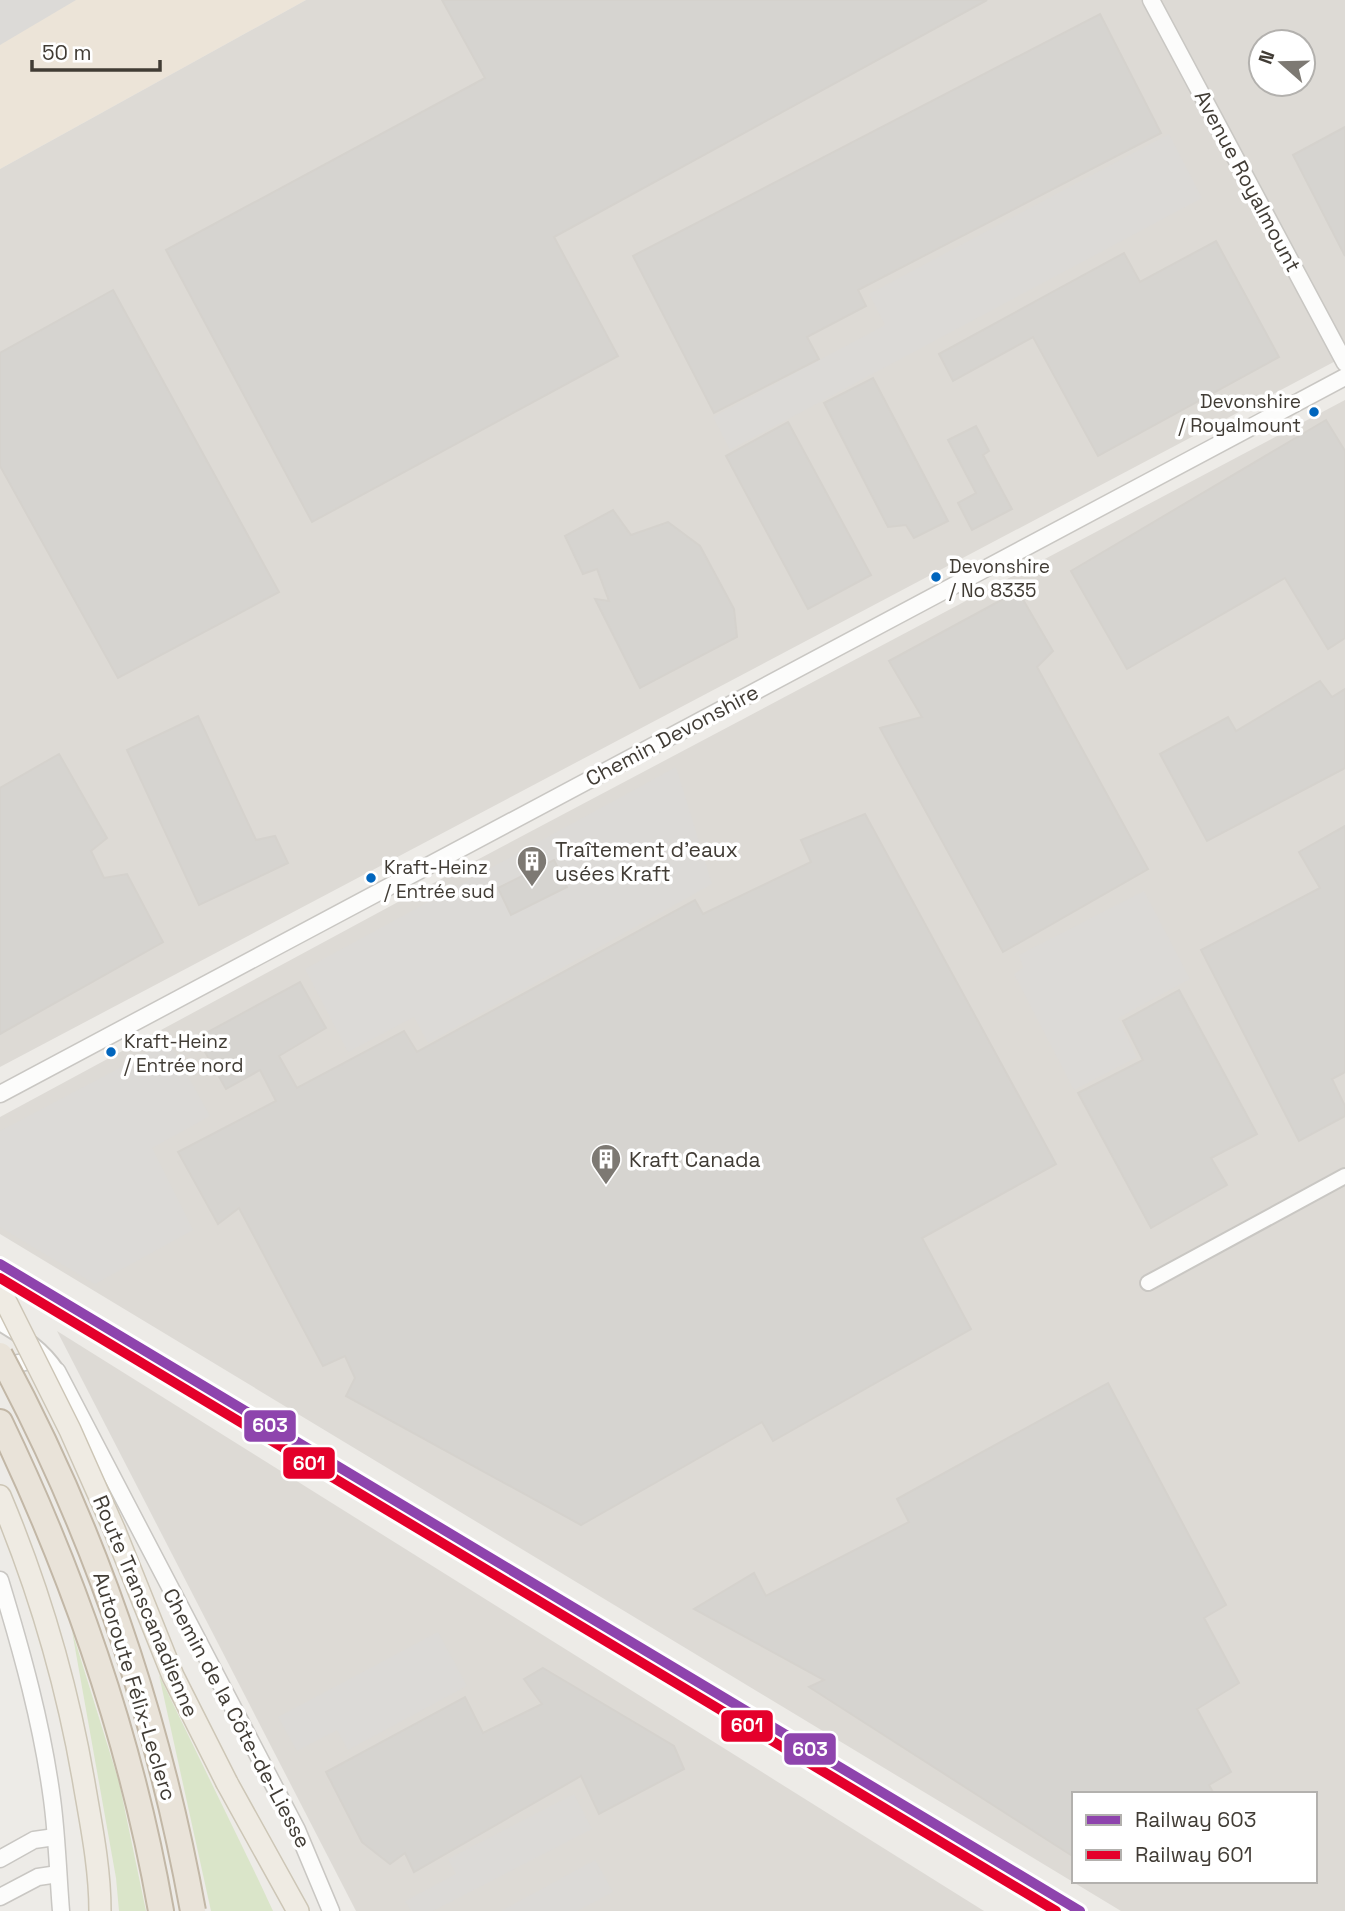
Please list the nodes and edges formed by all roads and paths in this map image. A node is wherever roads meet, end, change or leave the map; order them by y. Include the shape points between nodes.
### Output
1 (1151, 0) edge
2 (1345, 363) edge
3 (1345, 377) edge
4 (0, 1094) edge
5 (1345, 1176) edge
6 (1148, 1283) dead end
7 (1, 1294) edge
8 (0, 1323) edge
9 (0, 1355) edge
10 (0, 1366) edge
11 (57, 1371) junction
12 (0, 1422) edge
13 (0, 1496) edge
14 (0, 1580) edge
15 (55, 1837) junction
16 (0, 1859) edge
17 (58, 1874) junction
18 (0, 1897) edge
19 (61, 1911) edge
20 (100, 1911) edge
21 (161, 1911) edge
22 (193, 1911) edge
23 (298, 1911) edge
24 (331, 1911) edge

1 - 2 street, Avenue Royalmount
3 - 4 street, Chemin Devonshire
5 - 6 street
7 - 23 main road, Route Transcanadienne, bridge via 70,1430 173,1676
8 - 11 street, Chemin de la Côte-de-Liesse via 37,1346
9 - 22 highway, Autoroute Félix-Leclerc, bridge via 64,1486 125,1640 172,1805
10 - 11 street via 31,1361
11 - 24 street, Chemin de la Côte-de-Liesse via 297,1830
12 - 21 highway, Autoroute Félix-Leclerc via 57,1549 104,1675 141,1811
13 - 20 main road via 57,1657 76,1734
14 - 15 street via 34,1700
15 - 16 street via 34,1840
15 - 17 street
17 - 18 street via 38,1877
17 - 19 street

